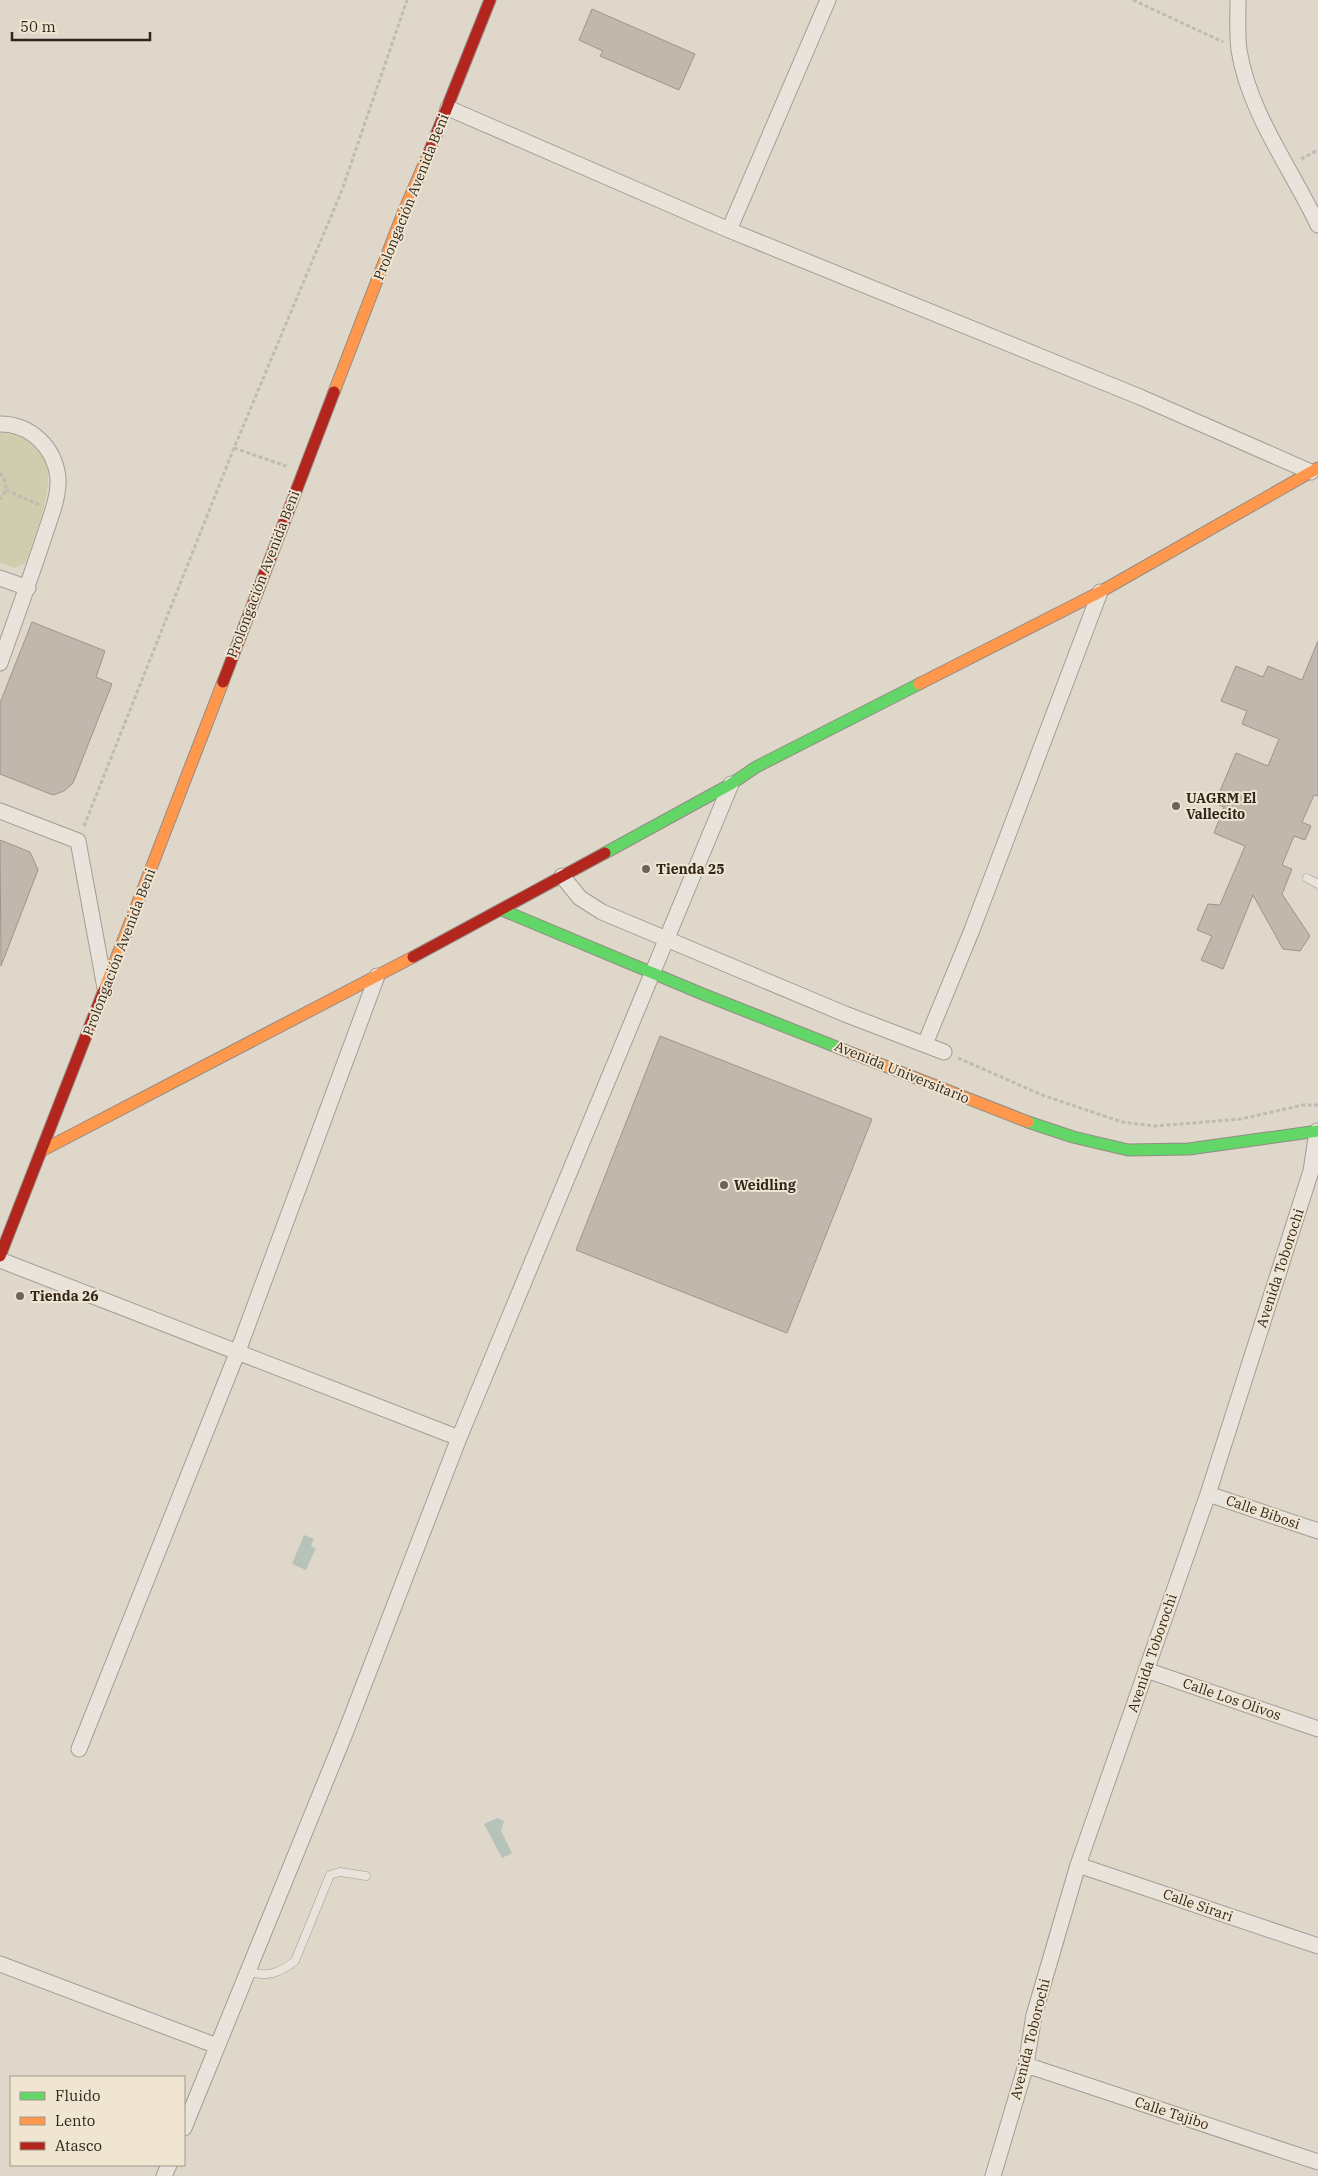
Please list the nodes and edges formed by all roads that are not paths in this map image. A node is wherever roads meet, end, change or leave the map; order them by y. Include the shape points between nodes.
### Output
1 (490, 0) edge
2 (828, 0) edge
3 (1238, 0) edge
4 (448, 108) junction
5 (1318, 225) edge
6 (729, 230) junction
7 (0, 424) edge
8 (1315, 470) edge
9 (0, 578) edge
10 (28, 588) junction
11 (1100, 592) junction
12 (0, 663) edge
13 (731, 784) junction
14 (0, 811) edge
15 (562, 876) junction
16 (1307, 878) dead end
17 (1318, 884) edge
18 (502, 910) junction
19 (665, 940) junction
20 (652, 973) junction
21 (377, 976) junction
22 (105, 988) junction
23 (925, 1044) junction
24 (944, 1052) road end
25 (1318, 1131) edge
26 (43, 1150) junction
27 (0, 1258) edge
28 (238, 1351) junction
29 (459, 1438) junction
30 (1208, 1494) junction
31 (1318, 1531) edge
32 (1146, 1670) junction
33 (1318, 1728) edge
34 (79, 1749) dead end
35 (1078, 1865) junction
36 (366, 1876) dead end
37 (1318, 1946) edge
38 (0, 1964) edge
39 (248, 1970) junction
40 (217, 2046) junction
41 (1026, 2065) junction
42 (185, 2126) edge
43 (1318, 2162) edge
44 (993, 2176) edge

1 - 4 street, Prolongación Avenida Beni
2 - 6 street
3 - 5 street via 1239,50 1256,108
4 - 6 street
4 - 22 street, Prolongación Avenida Beni via 403,213 302,472
6 - 8 street
7 - 10 street via 32,432 52,454 58,479 53,510
8 - 11 street
9 - 10 street
10 - 12 street
11 - 13 street via 756,767
11 - 23 street via 972,930
13 - 15 street
13 - 19 street
14 - 22 street via 78,841
15 - 18 street
15 - 19 street via 580,898 602,912
16 - 17 lane
18 - 20 street, Avenida Universitario
18 - 21 street
19 - 20 street
19 - 23 street
20 - 25 street, Avenida Universitario via 1017,1118 1128,1150 1189,1149
20 - 29 street
21 - 26 street
21 - 28 street
22 - 26 street, Prolongación Avenida Beni
23 - 24 street
25 - 30 street, Avenida Toborochi via 1311,1171
26 - 27 street, Prolongación Avenida Beni
27 - 28 street
28 - 29 street
28 - 34 street
29 - 39 street via 344,1736
30 - 31 street, Calle Bibosi
30 - 32 street, Avenida Toborochi
32 - 33 street, Calle Los Olivos
32 - 35 street, Avenida Toborochi
35 - 37 street, Calle Sirari
35 - 41 street, Avenida Toborochi via 1034,2016
36 - 39 lane via 340,1872 330,1875 295,1961 272,1974 261,1975
38 - 40 street
39 - 40 street
40 - 42 street
41 - 43 street, Calle Tajibo
41 - 44 street, Avenida Toborochi

